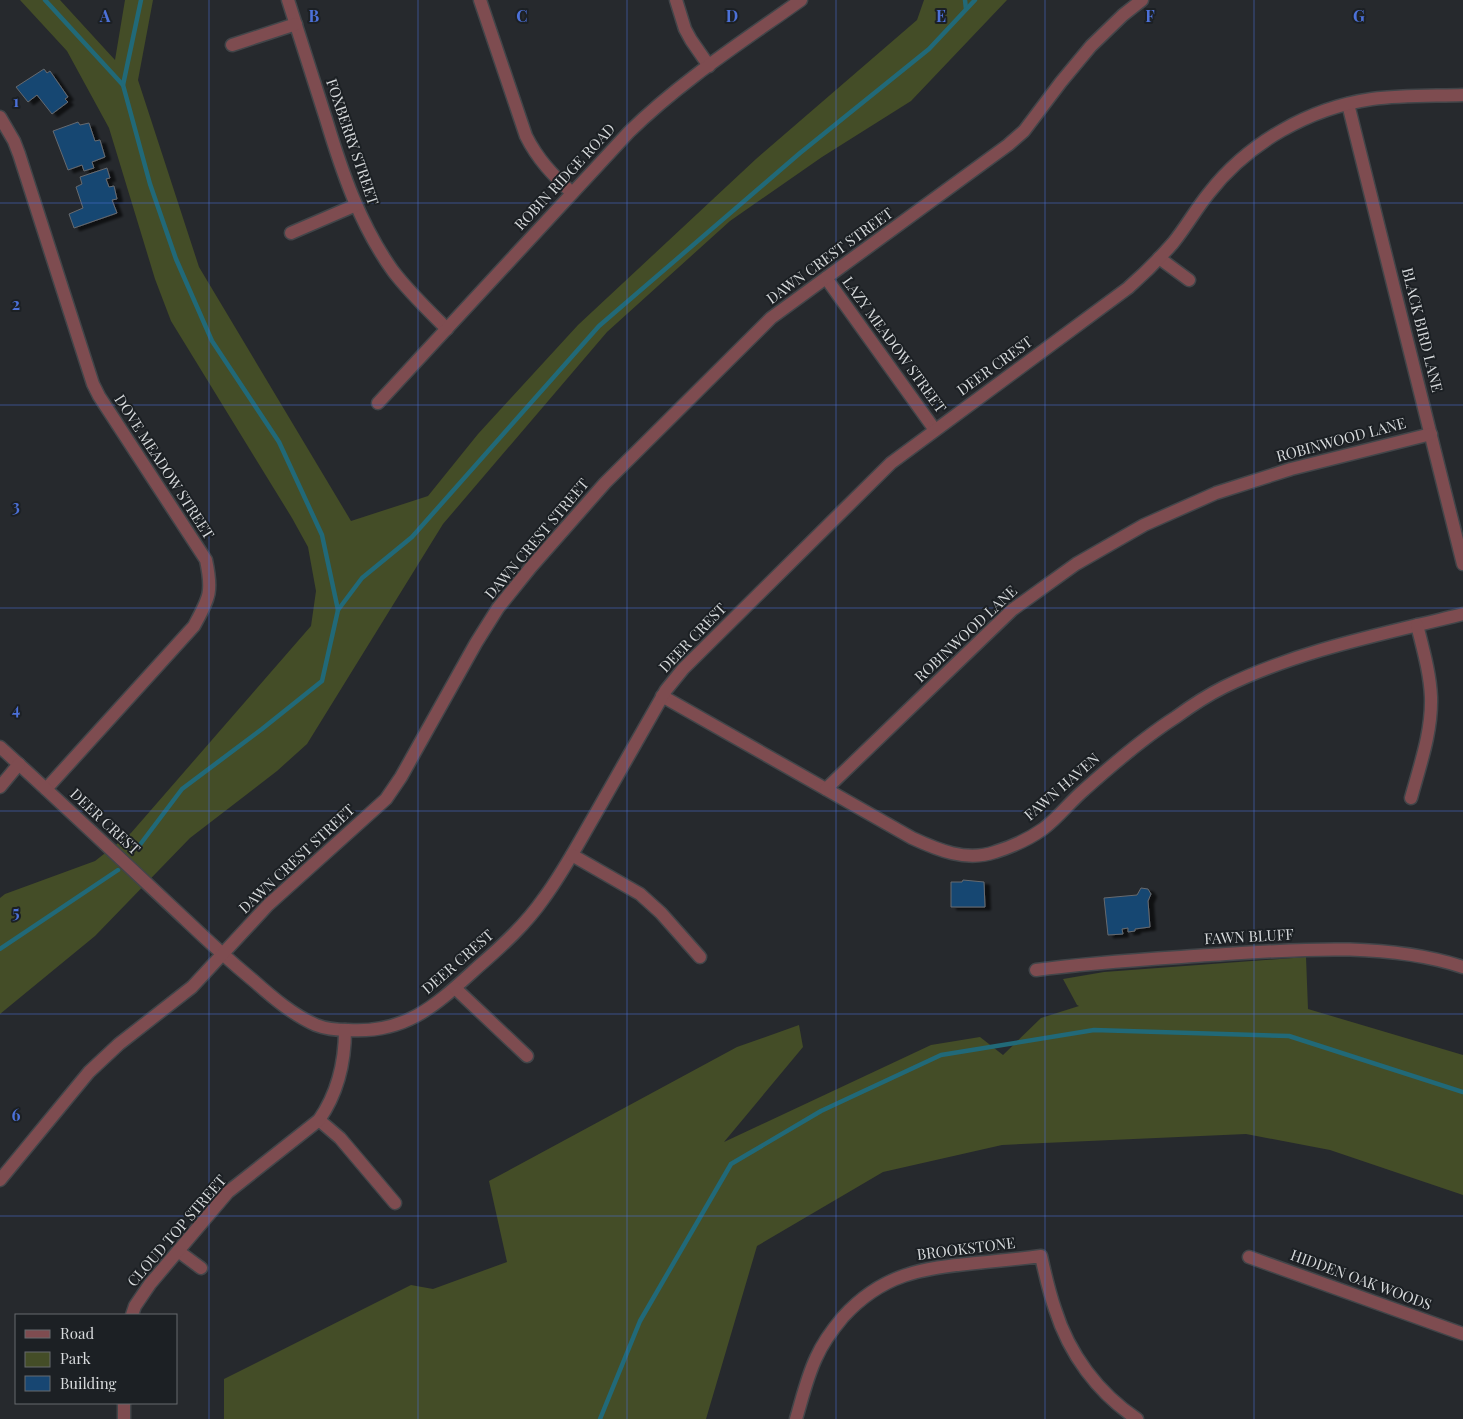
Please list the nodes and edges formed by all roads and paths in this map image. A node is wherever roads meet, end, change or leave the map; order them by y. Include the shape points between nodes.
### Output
1 (288, 0) edge
2 (480, 0) edge
3 (676, 0) edge
4 (800, 0) edge
5 (1142, 0) edge
6 (296, 24) junction
7 (232, 45) dead end
8 (709, 66) junction
9 (1463, 95) edge
10 (1348, 104) junction
11 (0, 118) edge
12 (572, 193) junction
13 (356, 206) junction
14 (291, 232) dead end
15 (1159, 258) junction
16 (826, 278) junction
17 (1189, 280) dead end
18 (447, 329) junction
19 (378, 403) dead end
20 (935, 430) junction
21 (1431, 434) junction
22 (1463, 564) edge
23 (1463, 614) edge
24 (1417, 625) junction
25 (662, 696) junction
26 (0, 747) edge
27 (19, 764) junction
28 (0, 787) edge
29 (46, 789) junction
30 (826, 789) junction
31 (1411, 798) dead end
32 (572, 854) junction
33 (222, 954) junction
34 (700, 957) dead end
35 (1463, 967) edge
36 (1036, 970) dead end
37 (455, 988) junction
38 (345, 1030) junction
39 (527, 1056) dead end
40 (318, 1120) junction
41 (0, 1180) edge
42 (394, 1203) dead end
43 (178, 1251) junction
44 (1249, 1258) dead end
45 (201, 1268) dead end
46 (132, 1314) edge
47 (1463, 1334) edge
48 (124, 1404) edge
49 (124, 1419) edge
50 (796, 1419) edge
51 (1137, 1419) edge

1 - 6 street, FOXBERRY STREET
2 - 12 street via 526,136 547,170
3 - 8 street via 685,29
4 - 8 street, ROBIN RIDGE ROAD
5 - 16 street, DAWN CREST STREET via 1091,46 1024,131
6 - 7 street
6 - 13 street, FOXBERRY STREET
8 - 12 street, ROBIN RIDGE ROAD via 653,108
9 - 10 street, DEER CREST via 1398,96
10 - 15 street, DEER CREST via 1292,125 1247,155 1209,193
10 - 21 street, BLACK BIRD LANE
11 - 29 street, DOVE MEADOW STREET via 14,141 98,396 206,560 210,579 208,599 194,626
12 - 18 street, ROBIN RIDGE ROAD
13 - 14 street
13 - 18 street, FOXBERRY STREET via 393,271
15 - 17 street
15 - 20 street, DEER CREST via 1128,288
16 - 20 street, LAZY MEADOW STREET
16 - 33 street, DAWN CREST STREET via 771,318 605,483 498,608 386,799 268,905
18 - 19 street, ROBIN RIDGE ROAD
20 - 25 street, DEER CREST via 891,463 683,669
21 - 22 street, BLACK BIRD LANE
21 - 30 street, ROBINWOOD LANE via 1291,469 1216,493 1144,525 1076,564 1012,610
23 - 24 street, FAWN HAVEN
24 - 30 street, FAWN HAVEN via 1280,664 1224,687 1174,717 1126,752 1042,829 994,853 970,856 935,849
24 - 31 street via 1429,678 1431,714
25 - 30 street, FAWN HAVEN
25 - 32 street, DEER CREST
26 - 27 street, DEER CREST
27 - 28 street
27 - 29 street, DEER CREST
29 - 33 street, DEER CREST
32 - 34 street via 640,894
32 - 37 street, DEER CREST via 545,898 528,918
33 - 38 street, DEER CREST via 291,1010 316,1024
33 - 41 street, DAWN CREST STREET via 192,987 119,1044 89,1072
35 - 36 street, FAWN BLUFF via 1381,951 1320,950 1129,960
37 - 38 street, DEER CREST via 421,1014 396,1025
37 - 39 street
38 - 40 street, CLOUD TOP STREET via 341,1070 328,1106
40 - 42 street via 340,1138
40 - 43 street, CLOUD TOP STREET via 228,1192
43 - 45 street
43 - 46 street, CLOUD TOP STREET via 150,1284
44 - 47 street, HIDDEN OAK WOODS
48 - 49 street
50 - 51 street, BROOKSTONE via 822,1344 866,1295 895,1279 927,1268 1041,1256 1055,1308 1072,1348 1096,1383

